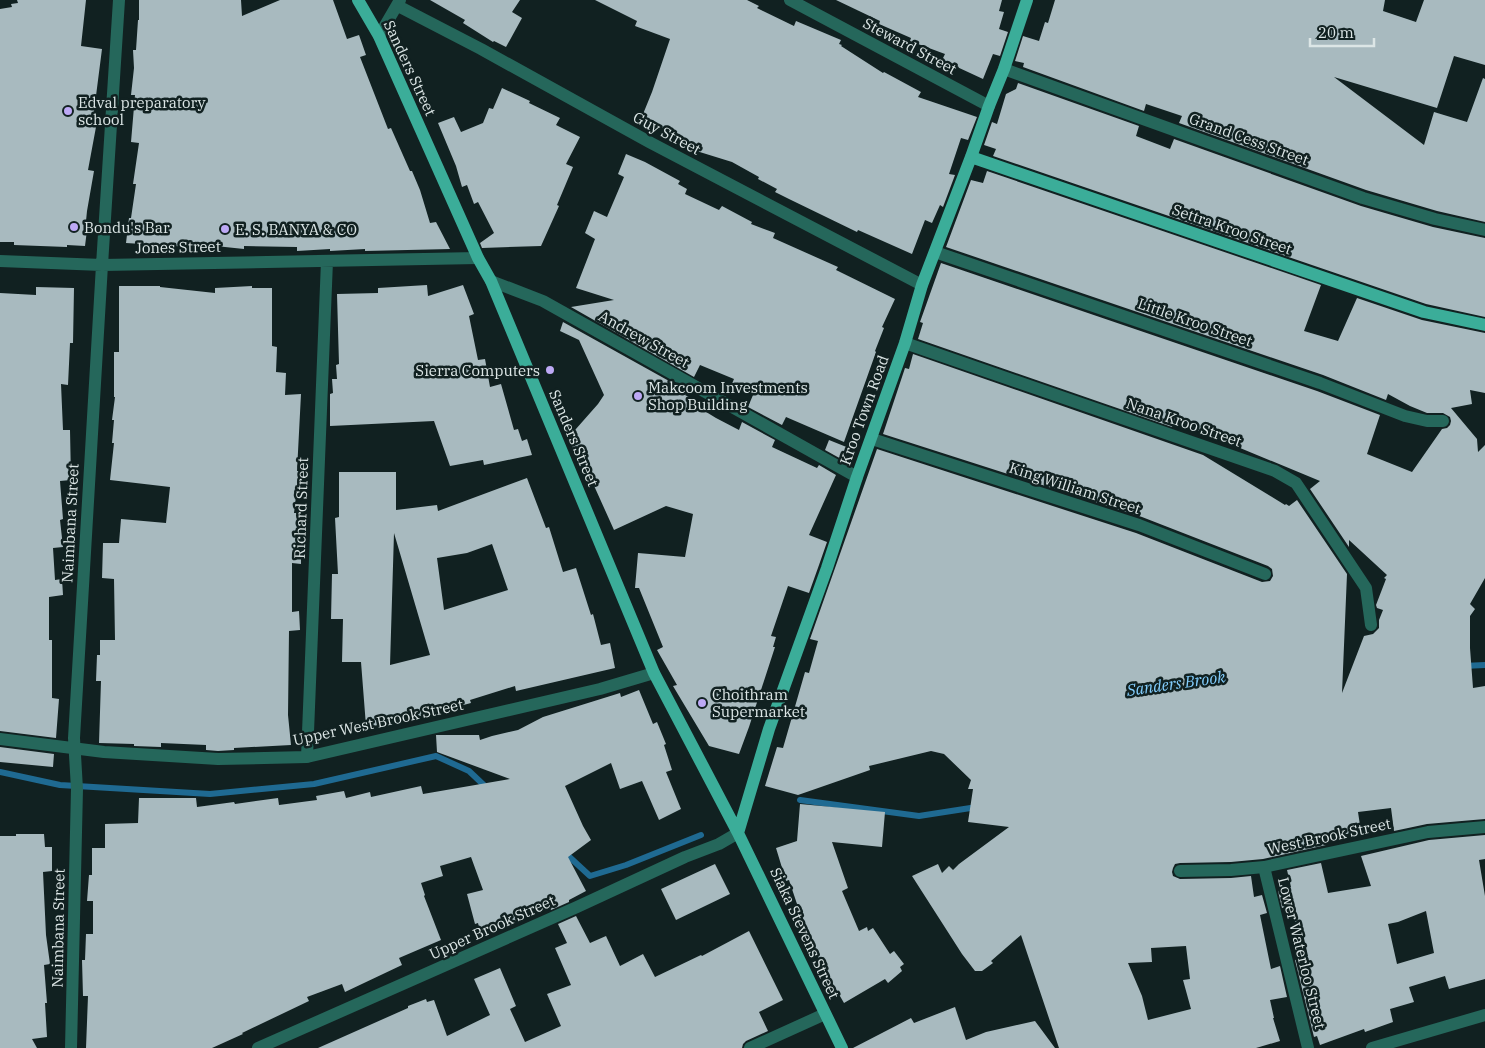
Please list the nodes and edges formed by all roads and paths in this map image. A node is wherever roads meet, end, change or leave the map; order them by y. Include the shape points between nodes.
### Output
1 (119, 0) edge
2 (358, 0) edge
3 (790, 0) edge
4 (1027, 0) edge
5 (399, 3) edge
6 (379, 36) junction
7 (1004, 69) junction
8 (989, 106) junction
9 (971, 157) junction
10 (1485, 230) edge
11 (935, 252) junction
12 (478, 258) junction
13 (0, 261) edge
14 (327, 261) junction
15 (102, 265) junction
16 (491, 281) junction
17 (922, 286) junction
18 (1485, 325) edge
19 (905, 343) junction
20 (1443, 422) dead end
21 (872, 439) junction
22 (857, 477) junction
23 (1266, 574) dead end
24 (1371, 625) dead end
25 (654, 673) junction
26 (0, 739) edge
27 (74, 747) junction
28 (307, 757) junction
29 (1485, 827) edge
30 (738, 832) junction
31 (1264, 866) junction
32 (1180, 871) dead end
33 (825, 1014) junction
34 (1485, 1015) edge
35 (71, 1048) edge
36 (258, 1048) edge
37 (750, 1048) edge
38 (842, 1048) edge
39 (1308, 1048) edge
40 (1372, 1048) edge

1 - 15 street, Naimbana Street
2 - 6 main road, Sanders Street
3 - 8 street, Steward Street
4 - 7 main road, Kroo Town Road
5 - 6 street
5 - 17 street, Guy Street via 651,143
6 - 12 main road, Sanders Street
7 - 8 main road, Kroo Town Road
7 - 10 street, Grand Cess Street via 1363,198
8 - 9 main road, Kroo Town Road
9 - 11 main road, Kroo Town Road
9 - 18 main road, Settra Kroo Street via 1424,312
11 - 17 main road, Kroo Town Road
11 - 20 street, Little Kroo Street via 1320,382 1405,416
12 - 14 street, Jones Street
12 - 16 main road, Sanders Street
13 - 15 street, Jones Street
14 - 15 street, Jones Street
14 - 28 street, Richard Street
15 - 27 street, Naimbana Street
16 - 22 street, Andrew Street via 543,301
16 - 25 main road, Sanders Street
17 - 19 main road, Kroo Town Road
19 - 21 main road, Kroo Town Road
19 - 24 street, Nana Kroo Street via 1275,471 1296,483 1366,588
21 - 22 main road, Kroo Town Road
21 - 23 street, King William Street via 1138,525
22 - 30 main road, Kroo Town Road via 768,729
25 - 28 street, Upper West Brook Street via 591,692
25 - 30 main road, Sanders Street
26 - 27 street, Upper West Brook Street
27 - 28 street, Upper West Brook Street via 218,760
27 - 35 street, Naimbana Street via 77,789
29 - 31 street, West Brook Street via 1428,832
30 - 33 main road, Siaka Stevens Street
30 - 36 street, Upper Brook Street via 720,844
31 - 32 street, West Brook Street
31 - 39 street, Lower Waterloo Street
33 - 37 street
33 - 38 main road, Siaka Stevens Street
34 - 40 street

